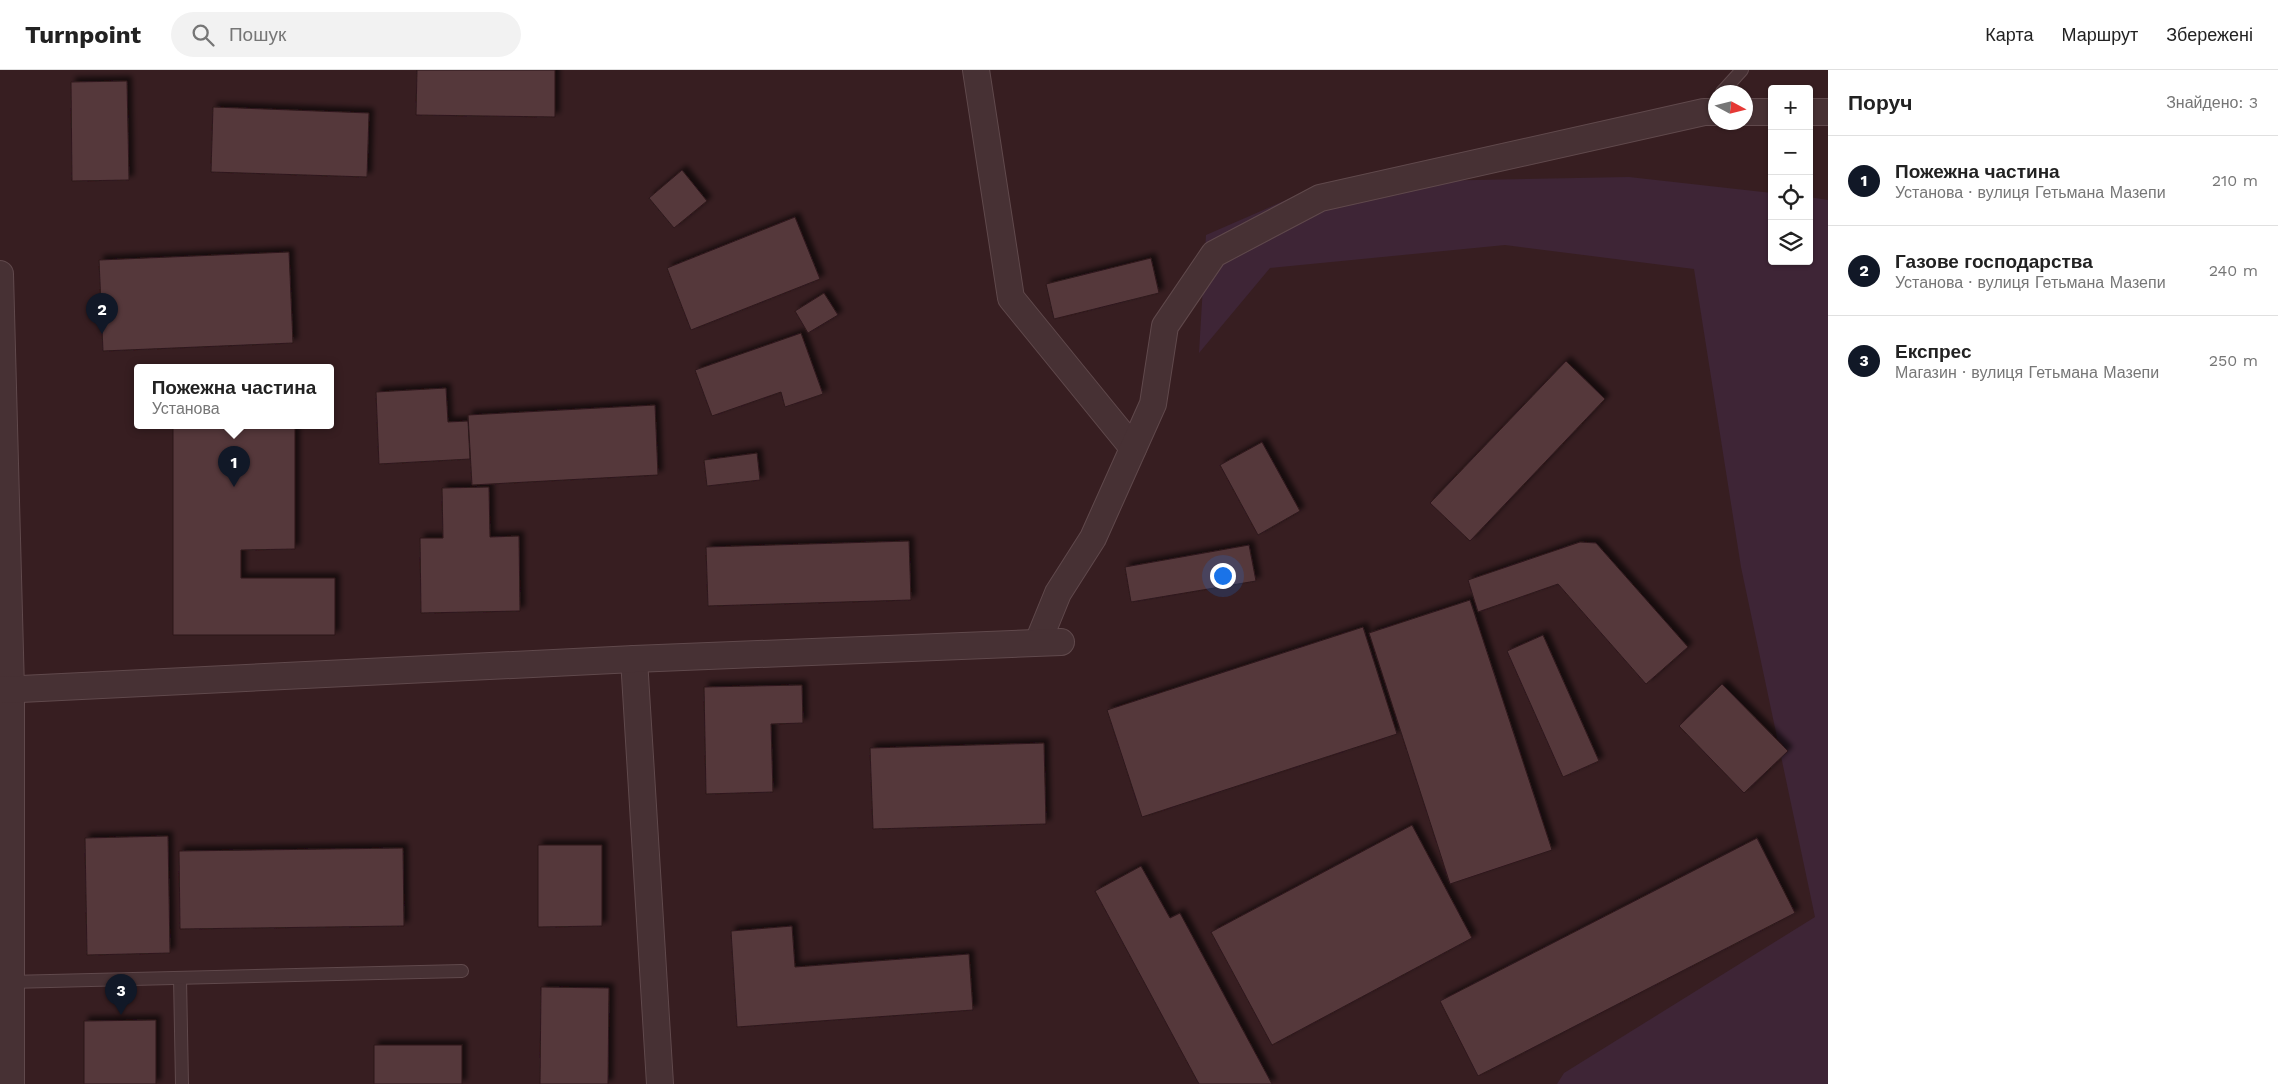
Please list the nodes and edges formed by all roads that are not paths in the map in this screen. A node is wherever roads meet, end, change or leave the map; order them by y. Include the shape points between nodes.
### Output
1 (976, 70) edge
2 (1742, 70) edge
3 (1728, 85) edge
4 (1708, 109) edge
5 (1753, 112) edge
6 (1768, 112) edge
7 (1813, 112) edge
8 (1828, 112) edge
9 (0, 274) edge
10 (1134, 448) junction
11 (634, 659) junction
12 (5, 690) edge
13 (462, 971) dead end
14 (180, 978) junction
15 (9, 982) junction
16 (10, 1084) edge
17 (182, 1084) edge
18 (660, 1084) edge

1 - 10 street via 1011,298
2 - 3 lane
4 - 10 street via 1320,198 1214,254 1166,326 1153,404
5 - 6 street
7 - 8 street
9 - 12 street
10 - 11 street via 1093,538 1058,593 1050,642
11 - 12 street
11 - 18 street
12 - 15 street
13 - 14 lane
14 - 15 lane
14 - 17 lane
15 - 16 street

